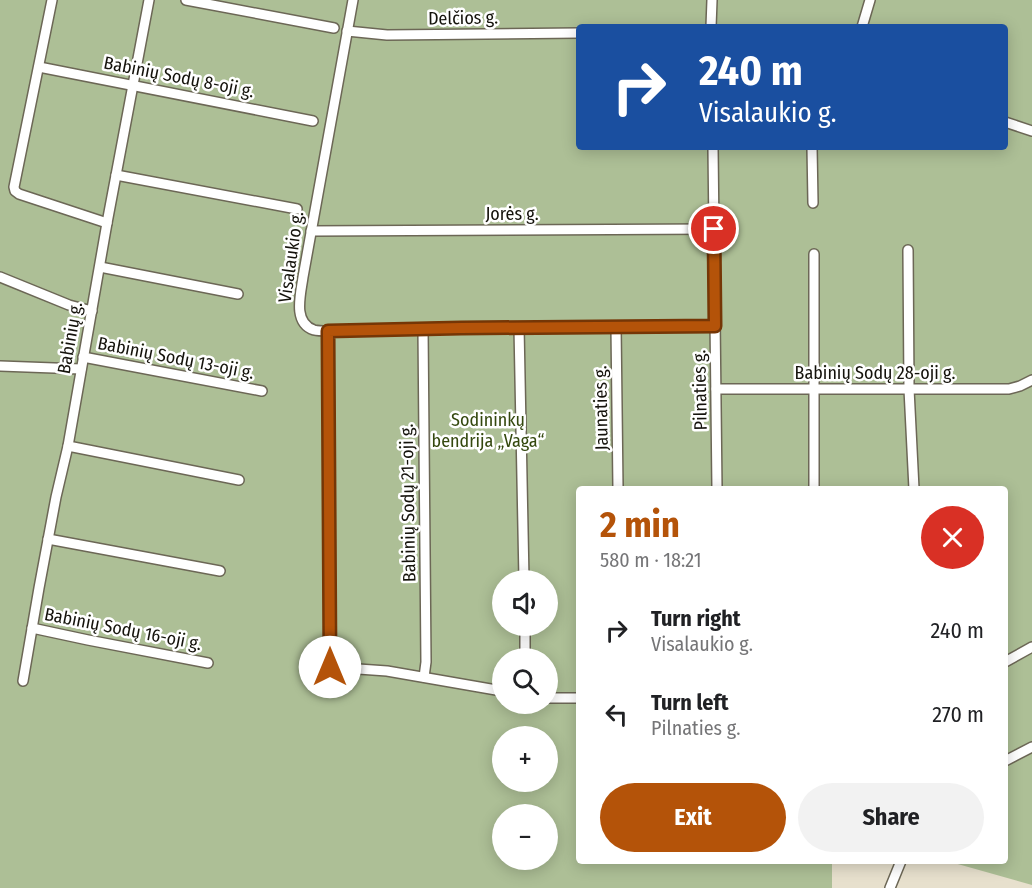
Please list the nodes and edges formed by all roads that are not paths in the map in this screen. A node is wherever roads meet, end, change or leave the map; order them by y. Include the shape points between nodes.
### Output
1 (52, 0) edge
2 (149, 0) edge
3 (186, 0) edge
4 (353, 0) edge
5 (712, 0) edge
6 (870, 0) edge
7 (711, 24) edge
8 (863, 24) edge
9 (333, 28) dead end
10 (347, 31) junction
11 (576, 33) edge
12 (39, 67) junction
13 (133, 85) junction
14 (313, 121) dead end
15 (1008, 123) edge
16 (1032, 131) edge
17 (713, 150) edge
18 (812, 150) edge
19 (116, 175) junction
20 (813, 203) dead end
21 (297, 209) dead end
22 (107, 224) junction
23 (714, 229) junction
24 (311, 231) junction
25 (908, 250) dead end
26 (814, 254) dead end
27 (100, 267) junction
28 (0, 277) edge
29 (238, 294) dead end
30 (92, 311) junction
31 (616, 326) junction
32 (715, 326) junction
33 (519, 327) junction
34 (423, 328) junction
35 (328, 331) junction
36 (83, 357) junction
37 (0, 366) edge
38 (81, 369) junction
39 (1032, 380) edge
40 (716, 389) junction
41 (909, 389) junction
42 (814, 390) junction
43 (262, 391) dead end
44 (68, 446) junction
45 (239, 480) dead end
46 (618, 486) edge
47 (717, 486) edge
48 (814, 486) edge
49 (914, 486) edge
50 (48, 539) junction
51 (524, 570) edge
52 (220, 572) dead end
53 (32, 628) junction
54 (1032, 647) edge
55 (1008, 660) edge
56 (208, 663) dead end
57 (424, 677) junction
58 (23, 681) dead end
59 (492, 689) edge
60 (558, 698) edge
61 (576, 698) edge
62 (1032, 747) edge
63 (1008, 759) edge
64 (900, 864) edge
65 (890, 888) edge

1 - 12 street
2 - 13 street, Babinių g.
3 - 9 street
4 - 10 street, Visalaukio g.
5 - 7 street
6 - 8 street
10 - 11 street, Delčios g. via 399,35
10 - 24 street, Visalaukio g.
12 - 13 street, Babinių Sodų 8-oji g.
12 - 22 street via 15,191
13 - 14 street, Babinių Sodų 8-oji g.
13 - 19 street, Babinių g.
15 - 16 street
17 - 23 street, Pilnaties g.
18 - 20 street
19 - 21 street
19 - 22 street, Babinių g.
22 - 27 street, Babinių g.
23 - 24 street, Jorės g.
23 - 32 street, Pilnaties g.
24 - 35 street, Visalaukio g. via 299,312 306,326
25 - 41 street
26 - 42 street
27 - 29 street
27 - 30 street, Babinių g.
28 - 30 street
30 - 36 street, Babinių g.
31 - 32 street, Visalaukio g.
31 - 33 street, Visalaukio g.
31 - 46 street, Jaunaties g.
32 - 40 street, Pilnaties g.
33 - 34 street, Visalaukio g.
33 - 51 street
34 - 35 street, Visalaukio g.
34 - 57 street, Babinių Sodų 21-oji g.
35 - 57 street via 330,667
36 - 38 street, Babinių g.
36 - 43 street, Babinių Sodų 13-oji g.
37 - 38 street
38 - 44 street, Babinių g.
39 - 41 street, Babinių Sodų 28-oji g. via 1010,389
40 - 42 street, Babinių Sodų 28-oji g.
40 - 47 street, Pilnaties g.
41 - 42 street, Babinių Sodų 28-oji g.
41 - 49 street
42 - 48 street
44 - 45 street
44 - 50 street, Babinių g.
50 - 52 street
50 - 53 street, Babinių g.
53 - 56 street, Babinių Sodų 16-oji g.
53 - 58 street, Babinių g.
54 - 55 street
57 - 59 street
60 - 61 street
62 - 63 street
64 - 65 street

